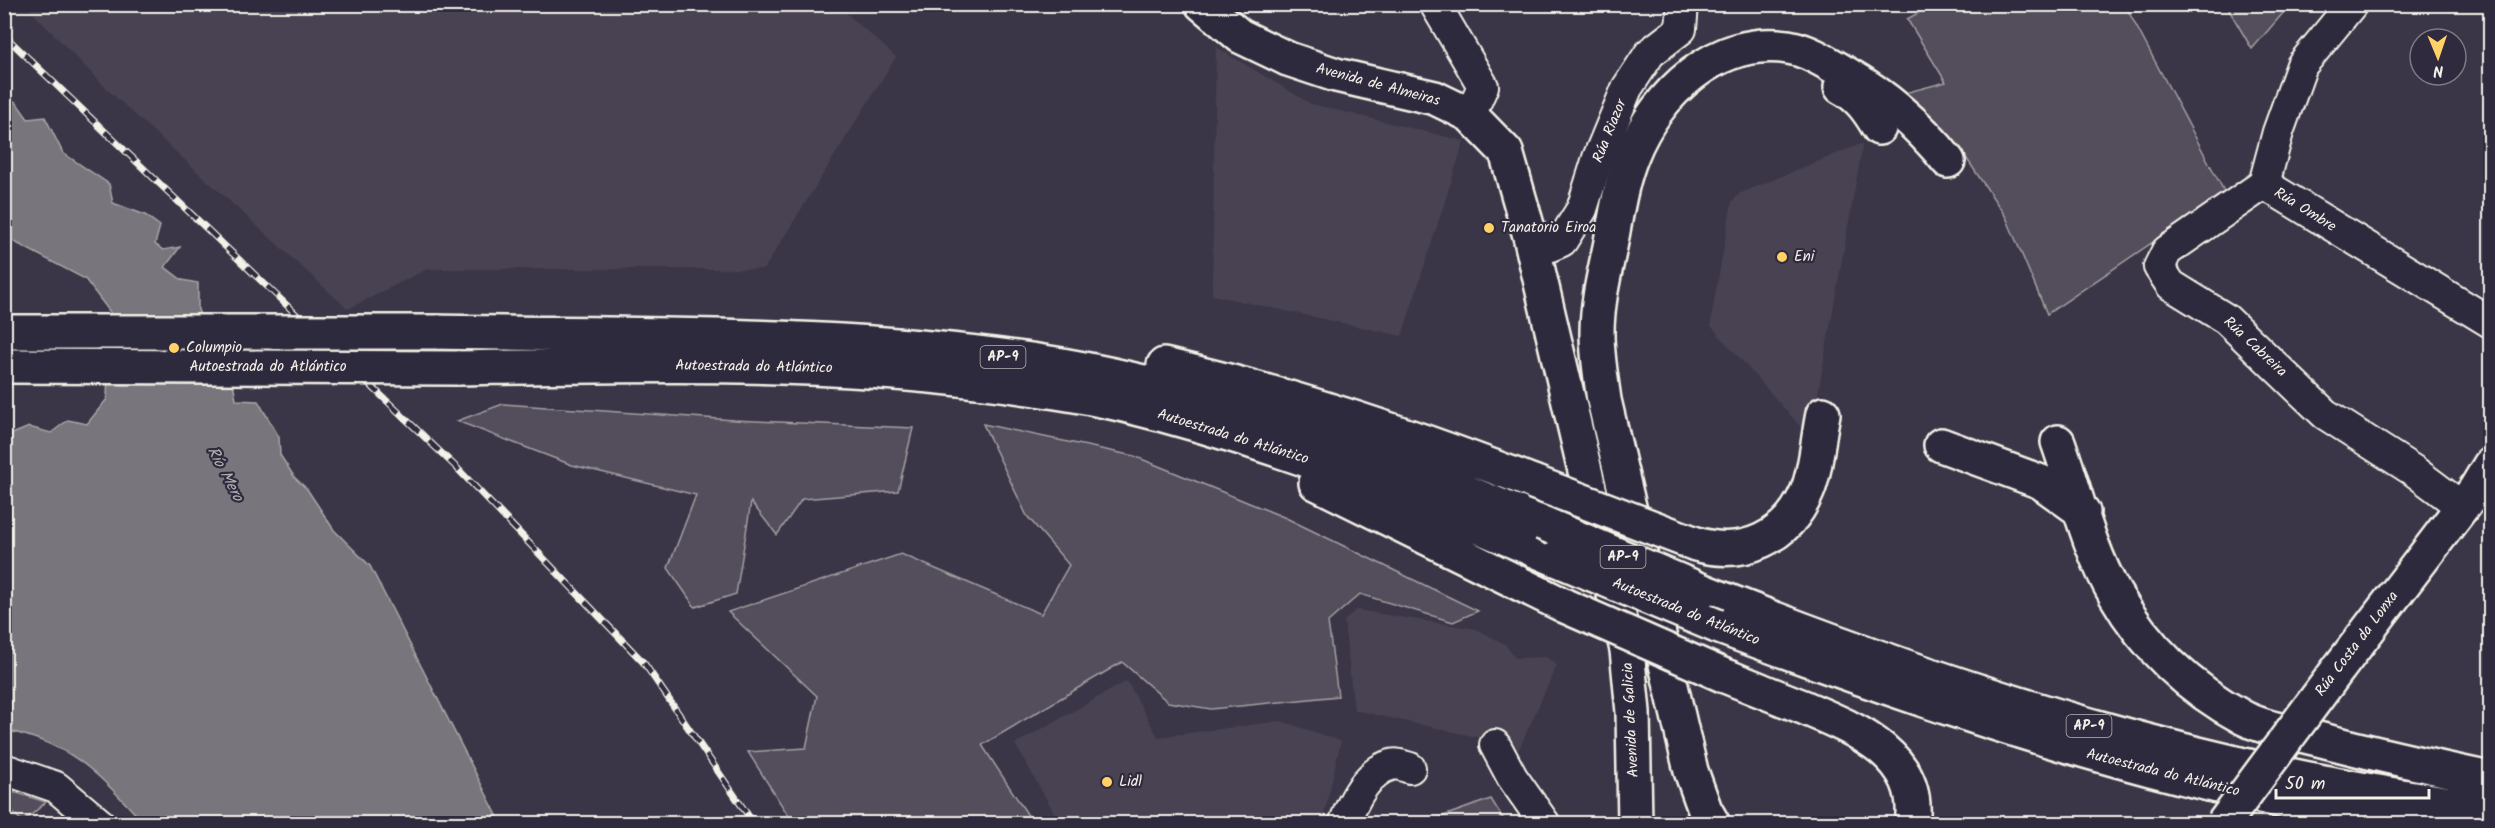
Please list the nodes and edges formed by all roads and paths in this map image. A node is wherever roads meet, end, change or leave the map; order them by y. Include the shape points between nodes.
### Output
1 (1202, 4) edge
2 (1435, 4) edge
3 (1683, 4) edge
4 (2352, 4) edge
5 (1878, 92) junction
6 (1470, 116) junction
7 (1948, 161) dead end
8 (2264, 184) junction
9 (1534, 253) junction
10 (2490, 322) edge
11 (4, 332) edge
12 (957, 350) junction
13 (4, 366) edge
14 (1823, 414) dead end
15 (1234, 435) junction
16 (2058, 442) dead end
17 (1941, 445) dead end
18 (1586, 477) joint
19 (2480, 488) edge
20 (2083, 512) junction
21 (1496, 745) dead end
22 (1410, 768) dead end
23 (4, 769) edge
24 (2490, 779) edge
25 (2490, 809) edge
26 (100, 824) edge
27 (1344, 824) edge
28 (1545, 824) edge
29 (1635, 824) edge
30 (1713, 824) edge
31 (1732, 824) edge
32 (1912, 824) edge
33 (2223, 824) edge
34 (2404, 824) edge

1 - 6 main road, Avenida de Almeiras via 1240,36 1288,59 1336,75 1435,98
2 - 6 street via 1483,86
3 - 9 street, Rúa Riazor via 1681,29 1650,53 1627,88 1582,209 1562,241
4 - 8 street, Rúa Ombre via 2302,65
5 - 7 main road via 1928,137
5 - 30 main road via 1823,60 1790,47 1766,45 1737,50 1710,62 1660,104 1632,156 1619,197 1601,290 1598,361 1685,748
5 - 31 main road via 1879,139 1867,108 1850,92 1803,68 1748,64 1722,73 1673,112 1655,144 1642,177 1616,292 1614,339 1623,419 1711,786
6 - 9 main road, Avenida de Almeiras via 1506,152
8 - 10 street, Rúa Ombre
8 - 19 street, Rúa Cabreira via 2167,251 2159,267 2171,285 2226,319 2325,414 2414,471
9 - 18 main road, Avenida de Almeiras
11 - 12 main road, Autoestrada do Atlántico / AP-9, bridge via 437,332 826,339
12 - 14 main road, bridge via 1035,344 1161,364 1230,381 1346,415 1716,550 1754,544 1775,533 1794,513 1808,491
12 - 25 main road, Autoestrada do Atlántico / AP-9, bridge via 1063,366 1182,391 1286,424 1434,478 1834,643 2104,730 2345,786
13 - 15 main road, Autoestrada do Atlántico / AP-9, bridge via 457,368 725,364 931,375 1122,404
15 - 32 main road, bridge via 1275,463 1565,606 1854,728 1879,744 1899,765 1911,790
15 - 34 main road, Autoestrada do Atlántico / AP-9, bridge via 1415,500 1717,626 1883,688 2073,750 2262,798
16 - 20 main road
17 - 20 main road via 2041,482
18 - 29 main road, Avenida de Galicia via 1627,650 1633,712
19 - 33 main road, Rúa Costa da Lonxa, bridge
20 - 24 main road via 2114,593 2137,628 2166,663 2203,693 2246,719 2274,728 2388,758
21 - 28 street via 1512,777
22 - 27 street via 1393,764 1380,770 1362,788
23 - 26 street via 56,787

